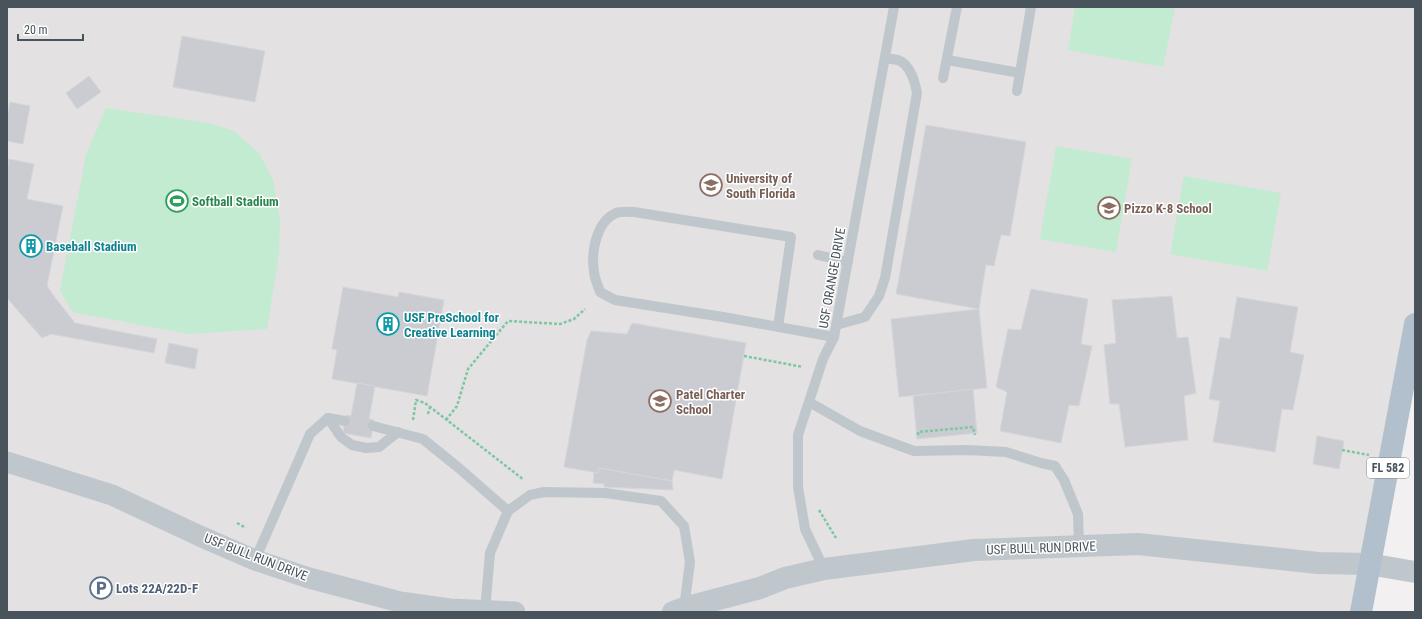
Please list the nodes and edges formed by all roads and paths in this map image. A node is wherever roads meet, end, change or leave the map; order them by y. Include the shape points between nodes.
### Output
1 (894, 7) edge
2 (956, 7) edge
3 (1031, 7) edge
4 (885, 58) junction
5 (946, 60) junction
6 (1020, 73) junction
7 (943, 78) dead end
8 (1016, 91) dead end
9 (818, 256) dead end
10 (848, 262) junction
11 (585, 309) dead end
12 (1415, 324) edge
13 (836, 325) junction
14 (778, 327) junction
15 (834, 337) junction
16 (744, 356) dead end
17 (803, 367) dead end
18 (809, 402) junction
19 (430, 407) junction
20 (414, 413) junction
21 (419, 414) dead end
22 (428, 414) dead end
23 (328, 418) junction
24 (446, 420) junction
25 (345, 421) dead end
26 (373, 426) dead end
27 (973, 427) dead end
28 (398, 432) junction
29 (918, 432) dead end
30 (411, 436) junction
31 (7, 462) edge
32 (529, 480) dead end
33 (817, 505) dead end
34 (508, 511) junction
35 (238, 523) dead end
36 (246, 528) dead end
37 (836, 538) dead end
38 (1079, 546) junction
39 (255, 560) junction
40 (1369, 564) junction
41 (824, 569) junction
42 (1415, 572) edge
43 (400, 607) edge
44 (678, 610) edge
45 (485, 611) junction
46 (515, 612) edge
47 (1361, 612) edge

1 - 4 lane, USF ORANGE DRIVE
2 - 5 lane
3 - 6 lane
4 - 10 lane, USF ORANGE DRIVE
4 - 13 lane via 900,61 908,69 917,93 885,278 879,296 865,317
5 - 6 lane
5 - 7 lane
6 - 8 lane
9 - 10 lane
10 - 13 lane, USF ORANGE DRIVE
11 - 24 path via 574,319 560,324 508,321 468,369 457,406
12 - 40 main road, FL 582
13 - 15 lane, USF ORANGE DRIVE
14 - 14 lane via 615,300 600,292 594,273 593,254 605,221 617,213 634,212 792,237
14 - 15 lane
15 - 18 lane, USF ORANGE DRIVE via 823,360
16 - 17 path
18 - 38 lane via 860,431 914,451 1006,452 1056,466 1078,514
18 - 41 lane, USF ORANGE DRIVE via 798,435 798,488 805,529
19 - 20 path via 416,400
19 - 22 path
19 - 24 path
20 - 21 path
20 - 30 path
23 - 25 lane
23 - 28 lane via 340,437 352,445 366,448 379,447
23 - 39 lane via 310,434
24 - 32 path via 522,480
26 - 28 lane
27 - 29 path
28 - 30 lane
30 - 34 lane via 423,439
31 - 39 street, USF BULL RUN DRIVE via 112,495
33 - 37 path
34 - 44 lane via 530,495 544,492 605,493 661,501 684,526 690,562
34 - 45 lane via 490,553
35 - 36 path
38 - 40 street, USF BULL RUN DRIVE via 1138,544 1318,563
38 - 41 street, USF BULL RUN DRIVE via 974,550
39 - 43 street, USF BULL RUN DRIVE
40 - 42 street, USF BULL RUN DRIVE
40 - 47 main road, FL 582
41 - 44 street, USF BULL RUN DRIVE
43 - 45 street, USF BULL RUN DRIVE
45 - 46 street, USF BULL RUN DRIVE

